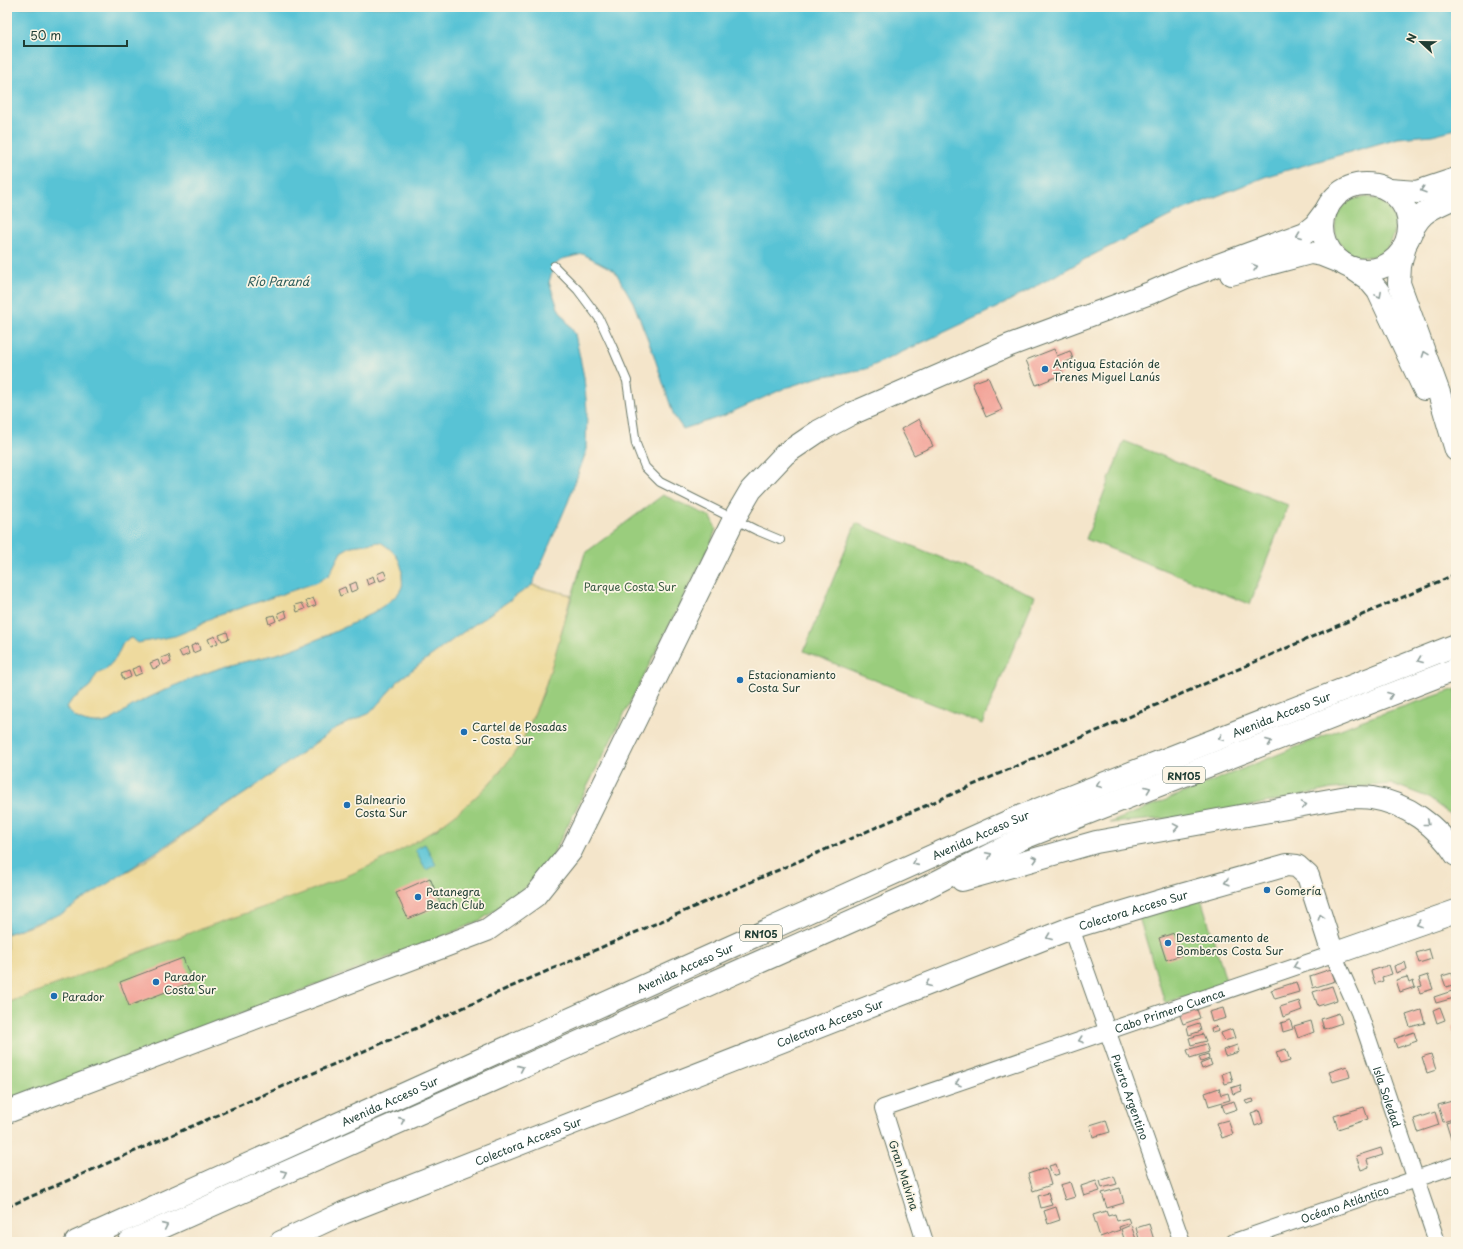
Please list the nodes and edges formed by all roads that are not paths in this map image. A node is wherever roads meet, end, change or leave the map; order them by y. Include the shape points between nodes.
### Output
1 (1456, 179) edge
2 (1389, 190) junction
3 (1456, 197) edge
4 (1327, 209) junction
5 (1406, 242) junction
6 (554, 266) dead end
7 (1347, 266) junction
8 (1150, 293) junction
9 (1455, 447) edge
10 (734, 519) junction
11 (780, 540) dead end
12 (1456, 646) edge
13 (1456, 669) edge
14 (1456, 855) edge
15 (917, 892) junction
16 (1456, 911) edge
17 (1071, 928) junction
18 (1333, 954) junction
19 (1107, 1031) junction
20 (883, 1108) joint
21 (7, 1112) edge
22 (1456, 1165) edge
23 (1416, 1179) junction
24 (76, 1242) edge
25 (129, 1242) edge
26 (281, 1242) edge
27 (925, 1242) edge
28 (1182, 1242) edge
29 (1234, 1242) edge
30 (1437, 1242) edge

1 -> 2 main road via 1417,192
2 - 4 main road via 1375,184 1360,184 1347,188 1335,197
2 - 5 main road via 1400,199 1407,211 1410,225
3 - 5 main road via 1426,212 1415,222
4 - 7 main road via 1323,221 1327,245 1333,255
4 -> 8 main road via 1305,233 1186,276
5 - 7 main road via 1398,256 1377,269 1364,270
9 -> 5 main road via 1439,393 1399,283
6 - 10 lane via 578,290 599,318 612,346 627,381 636,444 645,467 660,482
8 -> 7 main road via 1310,253 1322,255
7 -> 9 main road via 1368,279 1378,291 1424,390
8 - 10 main road via 962,365 851,414 819,431 785,454 766,473 751,490
10 - 11 lane
10 - 21 main road via 571,851 535,896 487,930
12 -> 24 main road, Avenida Acceso Sur / RN105 via 1014,819
15 -> 13 main road, Avenida Acceso Sur / RN105 via 1021,839
15 -> 14 main road via 1096,842 1347,797 1372,798 1403,807 1424,820 1447,840
25 -> 15 main road, Avenida Acceso Sur / RN105
16 -> 18 main road, Cabo Primero Cuenca
18 -> 17 main road, Colectora Acceso Sur via 1308,876 1297,866 1288,865
17 - 19 street, Puerto Argentino
17 -> 26 main road, Colectora Acceso Sur via 343,1213
18 -> 19 street, Cabo Primero Cuenca
18 - 23 street, Isla Soledad via 1359,1012
19 -> 20 street, Cabo Primero Cuenca
19 - 28 street, Puerto Argentino
20 - 27 street, Gran Malvina
22 - 23 street, Océano Atlántico
23 - 29 street, Océano Atlántico
23 - 30 street, Isla Soledad

